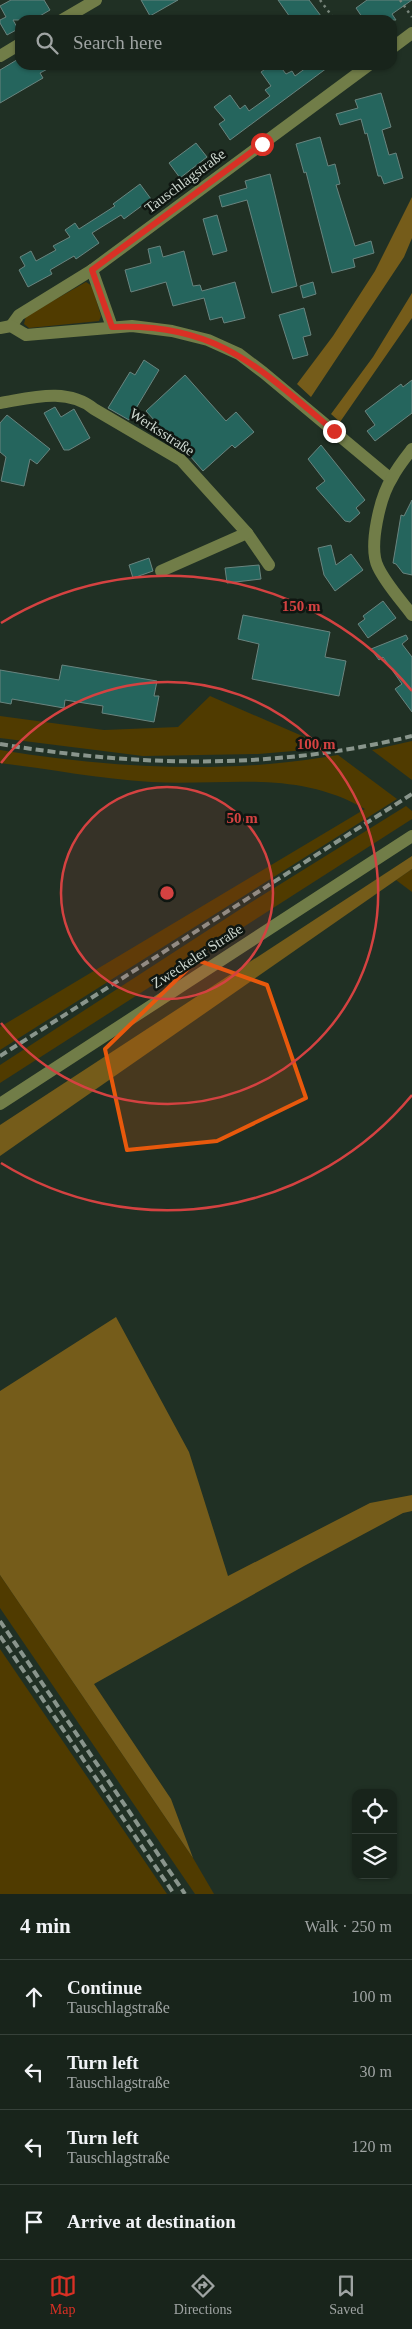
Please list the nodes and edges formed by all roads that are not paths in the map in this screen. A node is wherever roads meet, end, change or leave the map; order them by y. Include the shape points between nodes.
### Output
1 (96, 0) edge
2 (70, 15) edge
3 (412, 33) edge
4 (397, 44) edge
5 (15, 47) edge
6 (0, 56) edge
7 (362, 70) edge
8 (92, 270) junction
9 (6, 327) edge
10 (112, 327) junction
11 (0, 402) edge
12 (412, 449) edge
13 (391, 479) junction
14 (247, 533) junction
15 (269, 565) dead end
16 (162, 571) dead end
17 (412, 614) edge
18 (412, 836) edge
19 (0, 1104) edge

1 - 2 street
3 - 4 street
5 - 6 street
7 - 8 street, Tauschlagstraße
8 - 9 street, Tauschlagstraße via 19,314
8 - 10 street
9 - 10 street, Tauschlagstraße via 26,335
10 - 13 street, Tauschlagstraße via 172,331 208,340 239,354
11 - 14 street, Werksstraße via 60,395 84,401 181,460
12 - 13 street
13 - 17 street via 373,540 373,552 378,568
14 - 15 street, Werksstraße
14 - 16 street
18 - 19 street, Zweckeler Straße

